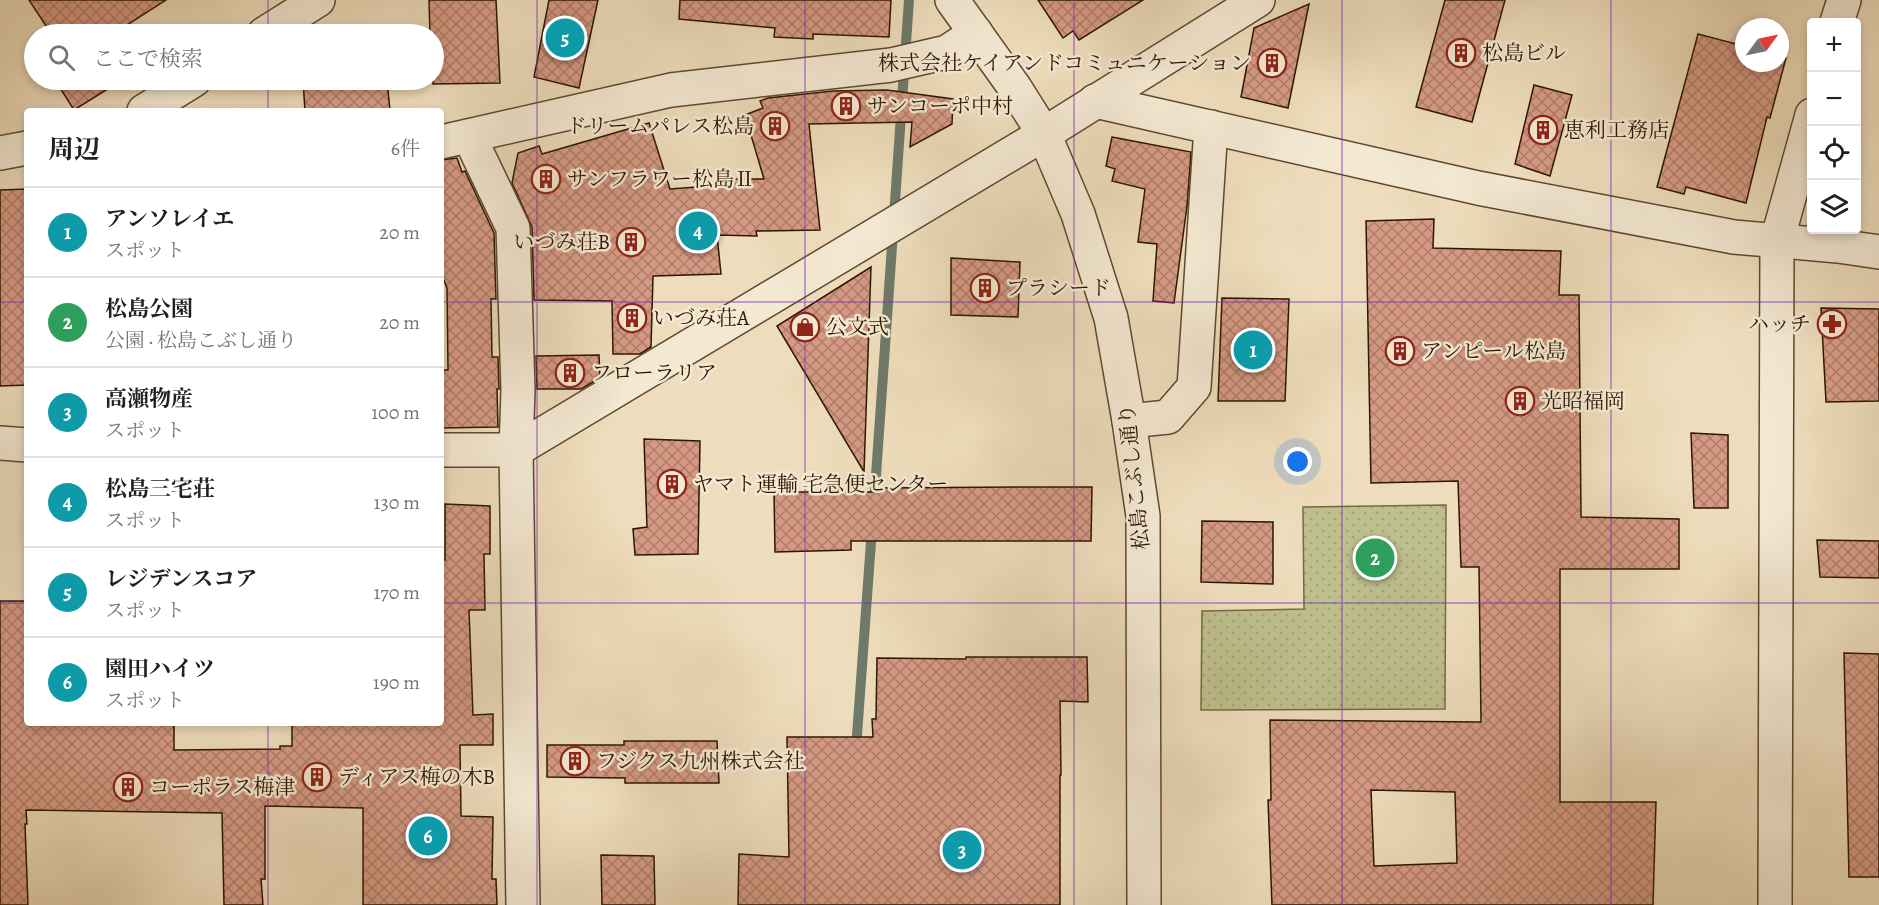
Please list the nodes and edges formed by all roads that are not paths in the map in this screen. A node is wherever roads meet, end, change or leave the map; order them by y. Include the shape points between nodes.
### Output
1 (318, 0) edge
2 (952, 0) edge
3 (1258, 0) edge
4 (1844, 0) edge
5 (1838, 18) edge
6 (280, 24) edge
7 (976, 33) junction
8 (178, 90) edge
9 (1095, 101) junction
10 (149, 108) edge
11 (1809, 126) edge
12 (1211, 127) junction
13 (1044, 134) junction
14 (455, 139) edge
15 (24, 149) edge
16 (0, 153) edge
17 (1777, 241) junction
18 (1879, 252) edge
19 (1129, 421) junction
20 (0, 443) edge
21 (24, 445) edge
22 (444, 450) edge
23 (516, 450) junction
24 (523, 905) edge
25 (1144, 905) edge
26 (1775, 905) edge

1 - 6 street
2 - 7 street, 松島こぶし通り
3 - 9 street
4 - 5 street
7 - 13 street, 松島こぶし通り
7 - 14 street via 947,52 891,65 671,90
8 - 10 street
9 - 12 street
9 - 13 street
11 - 17 street
12 - 17 street via 1478,188 1734,237
12 - 19 street via 1194,387 1168,417
13 - 19 street, 松島こぶし通り via 1078,214 1111,318
13 - 23 street
14 - 23 street via 513,228
15 - 16 street
17 - 18 street
17 - 26 street
19 - 25 street, 松島こぶし通り via 1143,516
20 - 21 street
22 - 23 street
23 - 24 street

